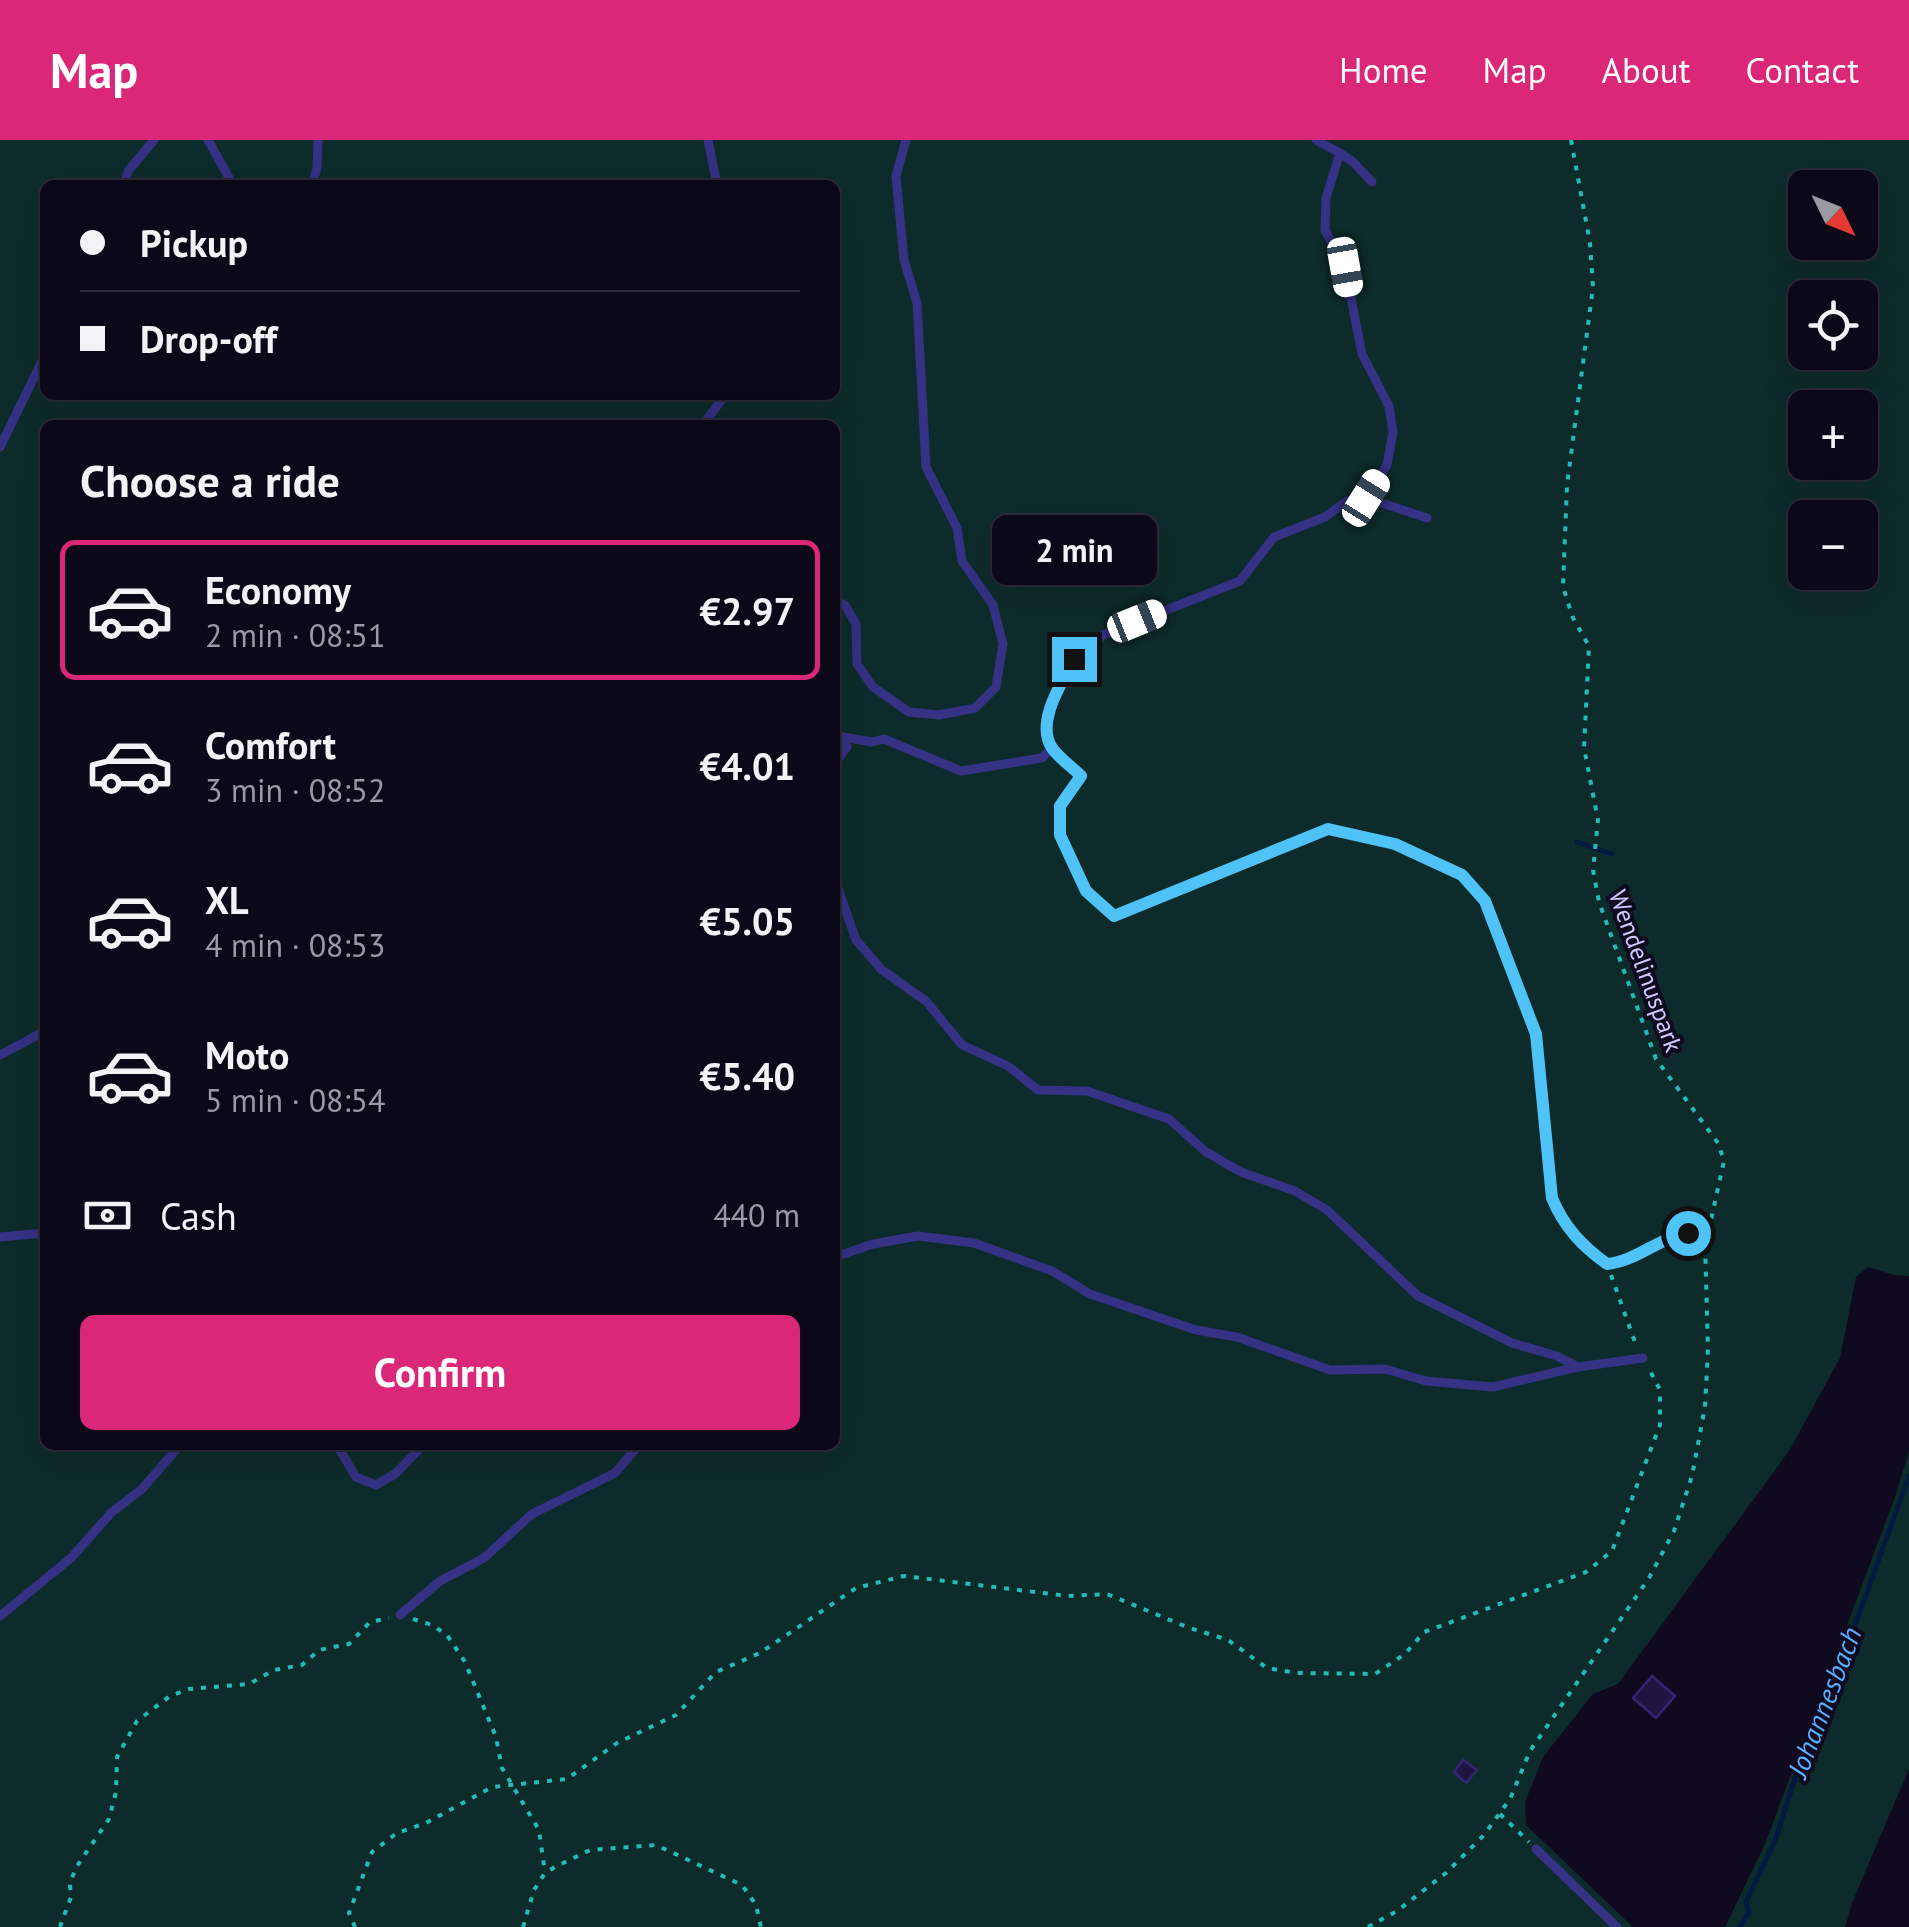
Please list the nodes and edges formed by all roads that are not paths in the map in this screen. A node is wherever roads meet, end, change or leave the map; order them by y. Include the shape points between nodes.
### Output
1 (154, 140) edge
2 (208, 140) edge
3 (318, 140) edge
4 (708, 140) edge
5 (906, 140) edge
6 (1316, 140) edge
7 (1340, 154) junction
8 (125, 180) edge
9 (230, 180) edge
10 (313, 180) edge
11 (716, 180) edge
12 (1372, 182) dead end
13 (40, 365) edge
14 (0, 446) edge
15 (1366, 498) junction
16 (1427, 518) dead end
17 (840, 603) edge
18 (840, 735) edge
19 (1052, 748) junction
20 (840, 894) edge
21 (40, 1033) edge
22 (0, 1055) edge
23 (1708, 1230) road end
24 (40, 1233) edge
25 (0, 1237) edge
26 (840, 1255) edge
27 (1643, 1358) road end
28 (1578, 1368) junction
29 (176, 1450) edge
30 (340, 1450) edge
31 (418, 1450) edge
32 (635, 1450) edge
33 (0, 1616) edge
34 (400, 1616) road end
35 (1536, 1849) dead end
36 (1617, 1927) edge

1 - 8 lane
2 - 9 lane
3 - 10 lane
4 - 11 lane
5 - 17 lane via 896,176 904,260 917,304 926,467 958,528 962,561 993,605 1003,644 996,686 975,708 909,712 873,687 857,664 856,624
6 - 7 lane
7 - 12 lane
7 - 15 lane via 1326,198 1325,230 1345,267 1362,354 1389,406 1393,432 1387,465
13 - 14 lane
15 - 16 lane
15 - 19 lane via 1274,536 1240,581 1103,635 1074,659 1053,703 1046,732
18 - 19 lane via 884,739 961,770 1042,758
19 - 23 lane via 1081,776 1060,806 1060,835 1086,891 1114,916 1328,829 1395,844 1462,875 1485,901 1536,1034 1552,1198 1561,1218 1607,1264 1624,1262 1668,1236
20 - 28 lane via 856,940 882,970 926,1000 962,1045 1008,1066 1038,1090 1088,1091 1170,1119 1206,1152 1327,1210 1418,1296
21 - 22 lane
24 - 25 lane
26 - 28 lane via 918,1236 974,1243 1052,1271 1090,1294 1330,1370 1386,1369 1426,1381 1493,1387
27 - 28 lane
29 - 33 lane via 71,1558
30 - 31 lane via 356,1477 376,1484
32 - 34 lane via 615,1473 532,1514 484,1558 440,1580
35 - 36 lane

